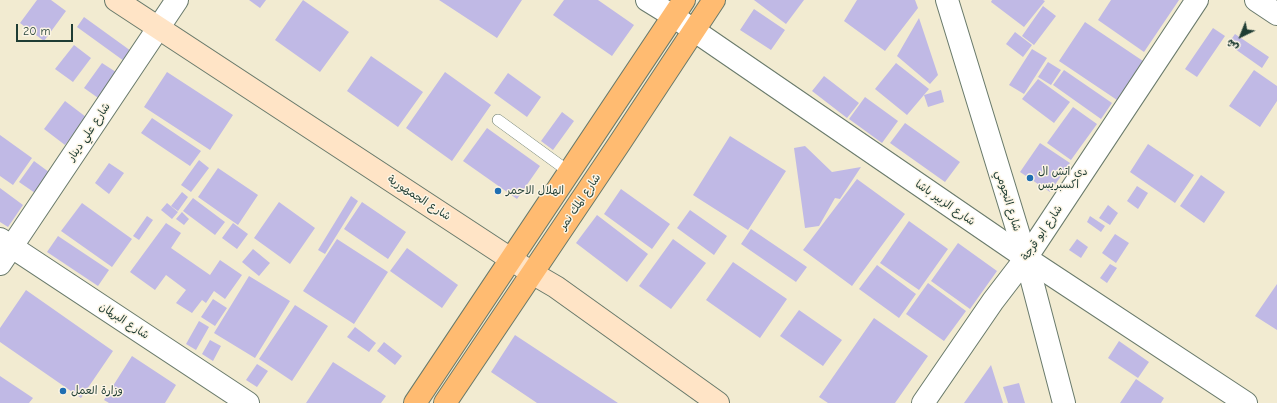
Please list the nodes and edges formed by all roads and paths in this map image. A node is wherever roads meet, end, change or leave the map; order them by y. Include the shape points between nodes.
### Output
1 (116, 0) edge
2 (177, 0) edge
3 (646, 0) edge
4 (714, 0) edge
5 (947, 0) edge
6 (1197, 0) edge
7 (1256, 0) edge
8 (678, 8) edge
9 (1277, 14) edge
10 (158, 29) junction
11 (694, 30) junction
12 (498, 120) dead end
13 (568, 171) junction
14 (4, 250) edge
15 (511, 258) junction
16 (1026, 258) junction
17 (532, 272) junction
18 (248, 403) edge
19 (415, 403) edge
20 (445, 403) edge
21 (718, 403) edge
22 (923, 403) edge
23 (1064, 403) edge
24 (1246, 403) edge

1 - 10 main road, شارع الجمهورية
2 - 10 street, شارع علي دينار
3 - 8 street, شارع الزبير باشا
4 - 11 highway, شارع المك نمر
5 - 16 street, شارع النجومي
6 - 16 street, شارع ابو قرجة
7 - 9 street
8 - 11 street, شارع الزبير باشا
8 - 13 highway
10 - 14 street, شارع علي دينار
10 - 15 main road, شارع الجمهورية
11 - 16 street, شارع الزبير باشا
11 - 17 highway, شارع المك نمر
12 - 13 lane
13 - 15 highway
14 - 18 street, شارع البرلمان
15 - 17 main road, شارع الجمهورية
15 - 19 highway
16 - 22 street, شارع ابو قرجة via 993,301
16 - 23 street, شارع النجومي
16 - 24 street, شارع الزبير باشا
17 - 20 highway, شارع المك نمر
17 - 21 main road, شارع الجمهورية

